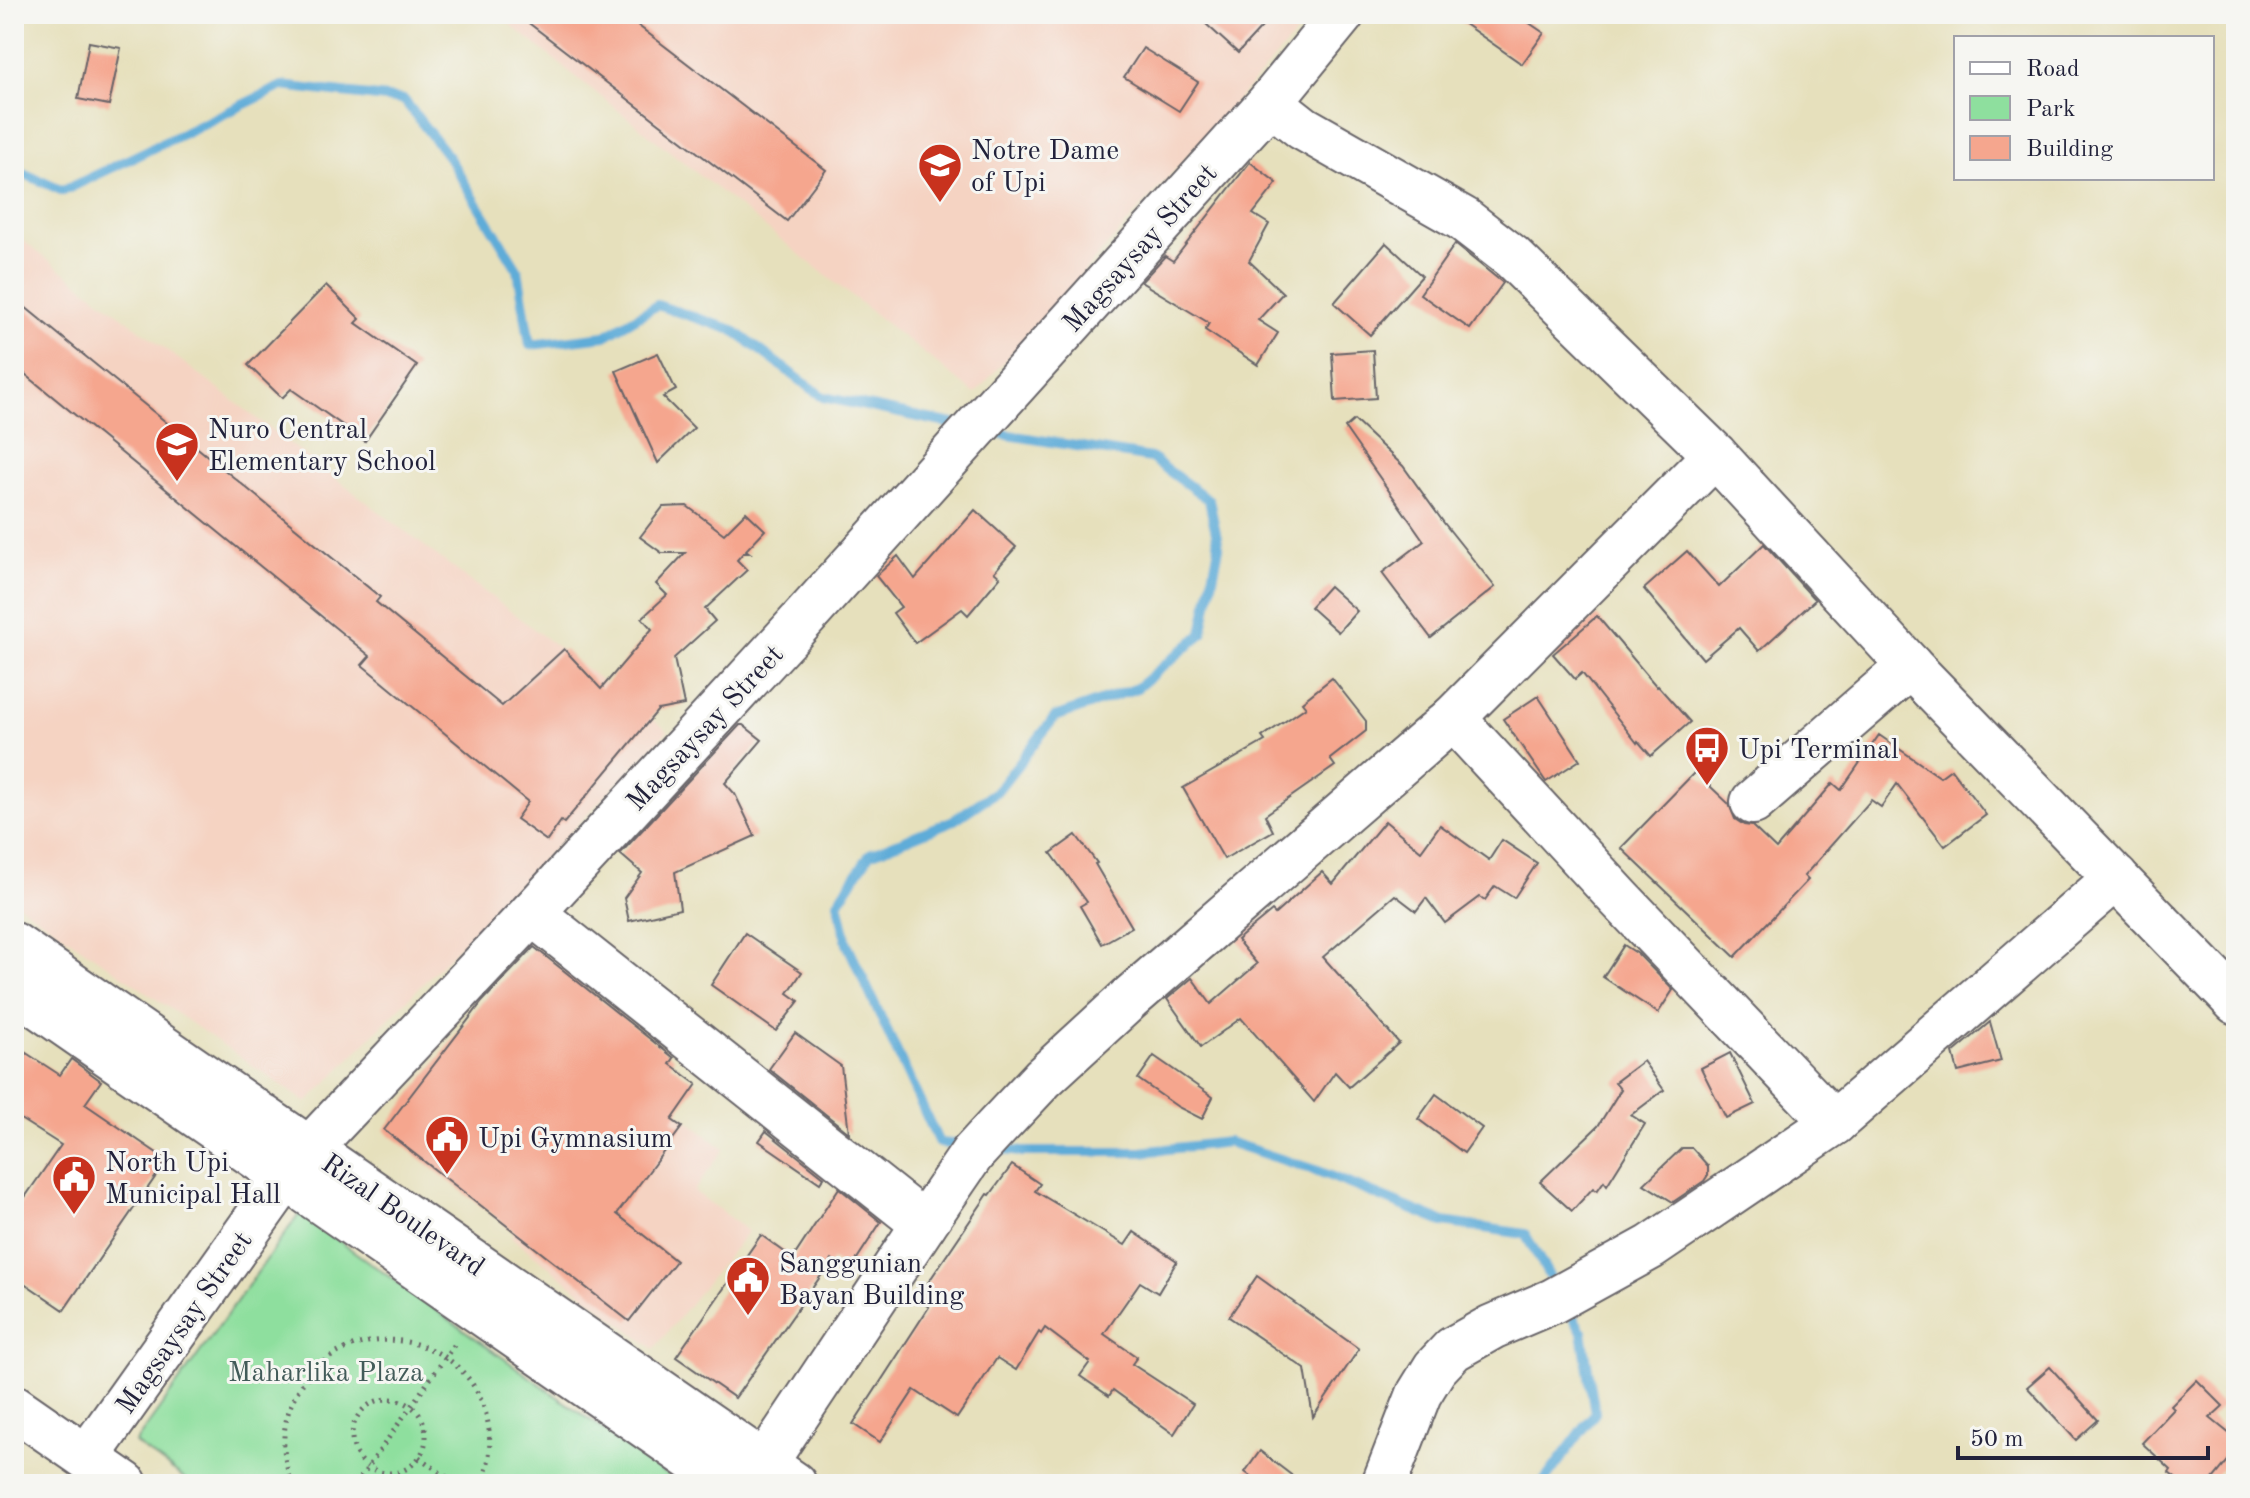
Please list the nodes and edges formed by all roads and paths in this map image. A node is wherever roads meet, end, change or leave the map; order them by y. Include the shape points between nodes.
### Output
1 (1342, 14) edge
2 (1270, 102) junction
3 (1715, 455) junction
4 (1910, 666) junction
5 (1453, 718) junction
6 (1753, 802) dead end
7 (2116, 878) junction
8 (532, 913) junction
9 (14, 945) edge
10 (14, 989) edge
11 (2236, 1002) edge
12 (1834, 1123) junction
13 (297, 1163) junction
14 (924, 1224) junction
15 (478, 1310) junction
16 (445, 1358) junction
17 (411, 1406) junction
18 (14, 1407) edge
19 (87, 1457) junction
20 (419, 1457) junction
21 (369, 1466) junction
22 (760, 1479) edge
23 (125, 1484) edge
24 (293, 1484) edge
25 (356, 1484) edge
26 (456, 1484) edge
27 (481, 1484) edge
28 (1384, 1484) edge

1 - 2 street, Magsaysay Street
2 - 3 street via 1303,128 1463,219 1512,257
2 - 8 street, Magsaysay Street
3 - 4 street
3 - 5 street
4 - 6 street
4 - 7 street
5 - 12 street
5 - 14 street via 1043,1078 984,1141
7 - 11 street
7 - 12 street
8 - 13 street, Magsaysay Street
8 - 14 street
9 - 13 street, Rizal Boulevard
10 - 13 street, Rizal Boulevard
12 - 28 street via 1651,1247 1453,1349 1419,1394
13 - 15 street, Rizal Boulevard
13 - 19 street, Magsaysay Street
13 - 22 street, Rizal Boulevard
14 - 22 street
15 - 16 path
15 - 22 street, Rizal Boulevard
16 - 17 path
16 - 24 path via 420,1345 382,1339 343,1348 327,1358 300,1386 286,1422 286,1461
16 - 27 path via 470,1382 487,1419 489,1460
17 - 20 path via 426,1427
17 - 21 path
17 - 21 path via 400,1399 380,1399 363,1407 353,1424 352,1443 360,1461
18 - 19 street
19 - 23 street
20 - 21 path via 397,1473
20 - 26 path
21 - 25 path

